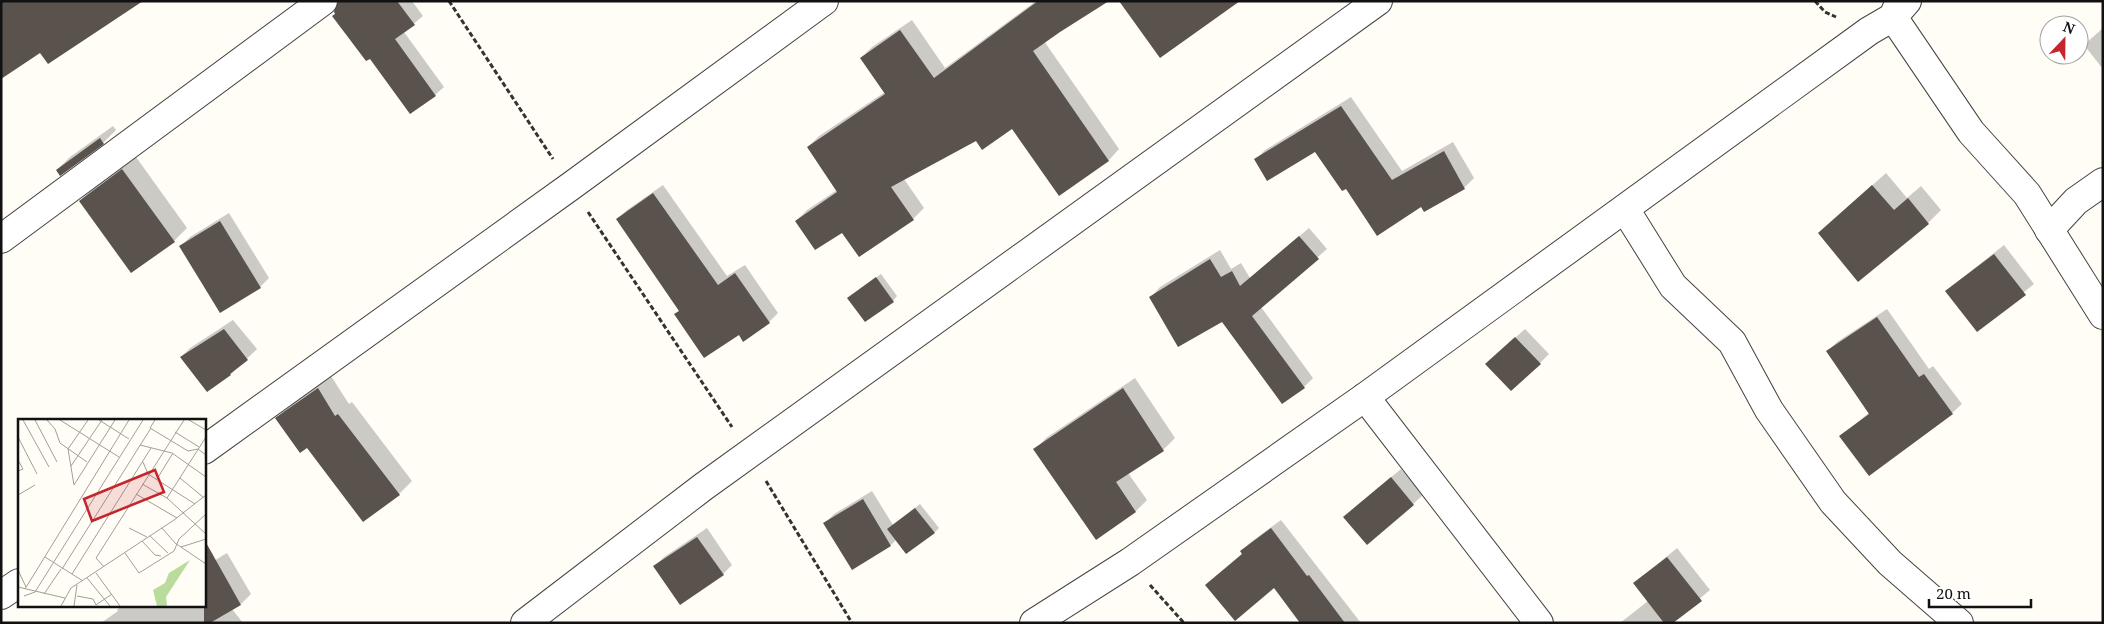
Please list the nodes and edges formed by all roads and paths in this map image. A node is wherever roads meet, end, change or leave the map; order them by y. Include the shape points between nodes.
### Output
1 (323, 1) edge
2 (448, 1) edge
3 (824, 1) edge
4 (1378, 1) edge
5 (1900, 7) edge
6 (2103, 182) edge
7 (571, 186) junction
8 (1625, 209) junction
9 (2049, 230) junction
10 (1, 240) edge
11 (2103, 315) edge
12 (1365, 398) junction
13 (205, 449) edge
14 (750, 454) junction
15 (1130, 562) junction
16 (18, 584) edge
17 (1, 595) edge
18 (524, 623) edge
19 (852, 623) edge
20 (1034, 623) edge
21 (1184, 623) edge
22 (1539, 623) edge
23 (1958, 623) edge

1 - 10 street
2 - 7 path
3 - 7 street
4 - 14 street
5 - 8 street
5 - 9 street via 1971,132 2027,194
6 - 9 street via 2076,201
7 - 13 street
7 - 14 path
8 - 12 street
8 - 23 street via 1673,286 1732,342 1769,410 1833,502 1890,563
9 - 11 street
12 - 15 street
12 - 22 street
14 - 18 street
14 - 19 path
15 - 20 street
15 - 21 path
16 - 17 street

